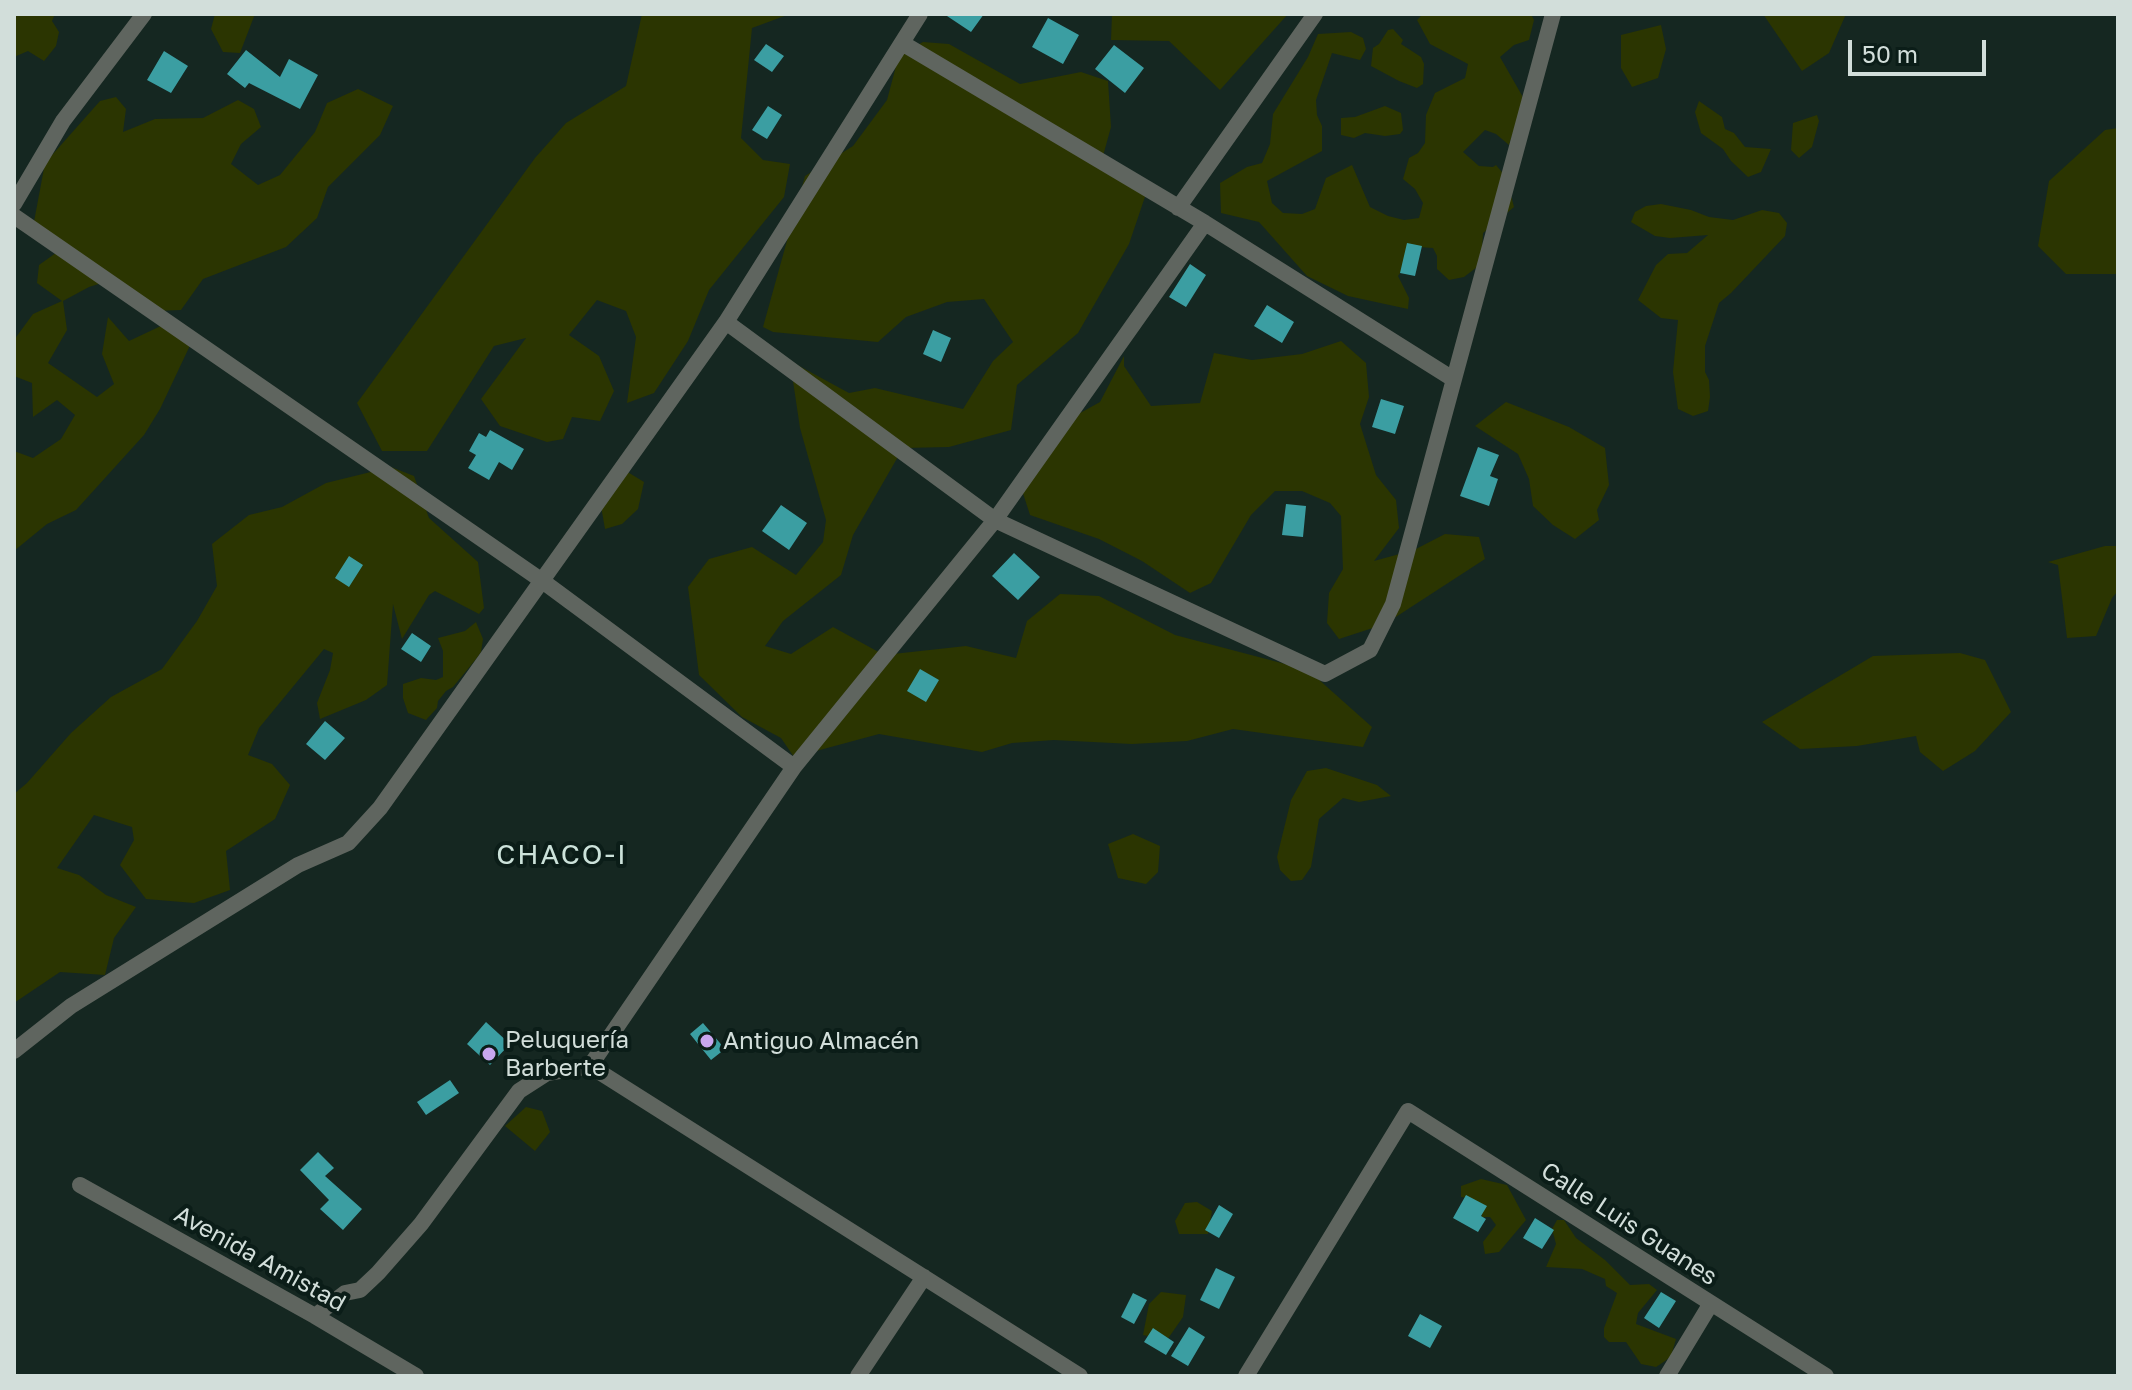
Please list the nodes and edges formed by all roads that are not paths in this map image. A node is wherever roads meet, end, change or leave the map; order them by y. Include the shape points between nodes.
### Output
1 (144, 14) edge
2 (920, 14) edge
3 (1315, 14) edge
4 (1553, 14) edge
5 (902, 43) junction
6 (14, 204) edge
7 (1178, 208) junction
8 (14, 216) edge
9 (1205, 223) junction
10 (726, 322) junction
11 (1453, 379) junction
12 (995, 520) junction
13 (541, 580) junction
14 (794, 767) junction
15 (14, 1051) edge
16 (590, 1066) junction
17 (80, 1185) dead end
18 (924, 1277) junction
19 (1710, 1305) junction
20 (315, 1316) junction
21 (416, 1376) edge
22 (858, 1376) edge
23 (1080, 1376) edge
24 (1246, 1376) edge
25 (1667, 1376) edge
26 (1826, 1376) edge

1 - 6 street via 63,121
2 - 5 street
3 - 7 street
4 - 11 street
5 - 7 street
5 - 10 street
7 - 9 street
8 - 13 street
9 - 11 street
9 - 12 street
10 - 12 street
10 - 13 street
11 - 12 street via 1393,604 1370,650 1325,674
12 - 14 street
13 - 14 street
13 - 15 street via 380,808 348,843 298,865 71,1006
14 - 16 street
16 - 18 street
16 - 20 street via 547,1073 519,1091 378,1273
17 - 20 street, Avenida Amistad
18 - 22 street
18 - 23 street
19 - 24 street, Calle Luis Guanes via 1408,1111
19 - 25 street
19 - 26 street, Calle Luis Guanes
20 - 21 street, Avenida Amistad

